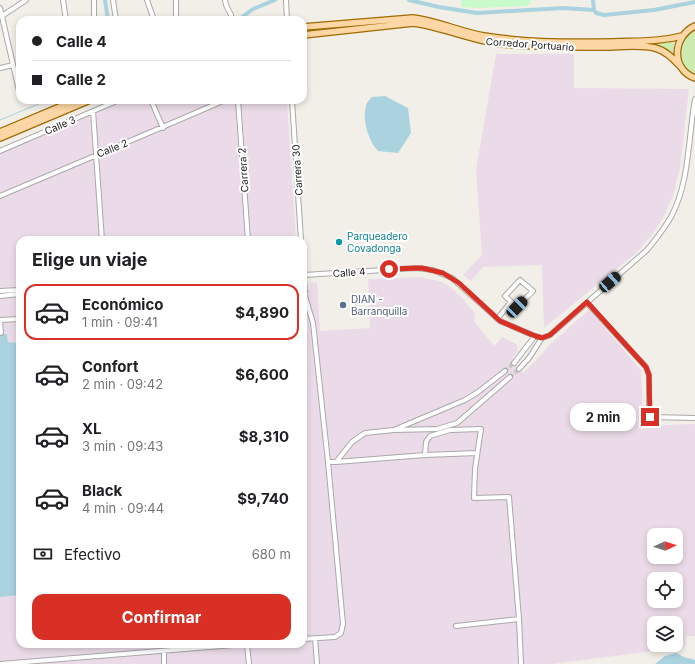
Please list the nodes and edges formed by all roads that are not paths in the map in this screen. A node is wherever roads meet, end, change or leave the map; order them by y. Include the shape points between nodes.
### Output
1 (63, 0) edge
2 (94, 0) edge
3 (113, 0) edge
4 (147, 0) edge
5 (176, 0) edge
6 (225, 0) edge
7 (24, 1) edge
8 (286, 2) edge
9 (0, 8) edge
10 (231, 15) dead end
11 (2, 16) junction
12 (65, 16) edge
13 (94, 16) edge
14 (115, 16) edge
15 (153, 16) edge
16 (176, 16) edge
17 (287, 16) edge
18 (695, 26) edge
19 (5, 27) junction
20 (307, 27) edge
21 (0, 29) edge
22 (307, 35) edge
23 (682, 36) junction
24 (13, 65) junction
25 (0, 68) edge
26 (682, 68) junction
27 (16, 78) edge
28 (695, 78) edge
29 (695, 99) edge
30 (66, 104) edge
31 (81, 104) edge
32 (110, 104) edge
33 (153, 104) edge
34 (216, 104) edge
35 (238, 104) edge
36 (292, 104) edge
37 (93, 111) junction
38 (163, 128) junction
39 (0, 132) edge
40 (0, 138) edge
41 (0, 151) edge
42 (97, 154) junction
43 (0, 196) edge
44 (102, 236) edge
45 (248, 236) edge
46 (301, 236) edge
47 (307, 275) edge
48 (16, 290) edge
49 (0, 291) edge
50 (16, 294) edge
51 (0, 296) edge
52 (511, 302) junction
53 (587, 302) junction
54 (307, 304) edge
55 (16, 319) edge
56 (497, 319) junction
57 (0, 320) edge
58 (1, 333) edge
59 (535, 336) junction
60 (542, 338) junction
61 (514, 363) tunnel mouth
62 (519, 370) tunnel mouth
63 (505, 371) tunnel mouth
64 (510, 377) tunnel mouth
65 (695, 418) edge
66 (394, 430) junction
67 (477, 453) junction
68 (425, 455) junction
69 (328, 462) junction
70 (336, 462) junction
71 (519, 619) junction
72 (456, 626) dead end
73 (315, 638) junction
74 (307, 639) edge
75 (200, 648) edge
76 (247, 648) edge
77 (164, 651) junction
78 (59, 659) junction
79 (0, 664) edge
80 (60, 664) edge
81 (164, 664) edge
82 (249, 664) edge
83 (317, 664) edge
84 (521, 664) edge

1 - 12 street
2 - 13 street
3 - 14 street
4 - 15 street
5 - 16 street
6 - 10 street
7 - 11 street
8 - 17 street
9 - 11 street
11 - 19 street
18 - 23 main road
19 - 21 street
19 - 24 street
20 - 23 main road, Corredor Portuario via 413,18 483,36 522,40 581,43 665,40
22 - 26 main road, Corredor Portuario via 413,23 504,44 656,48 669,55
23 - 26 main road via 677,48
24 - 25 street
24 - 27 street
26 - 28 main road, Corredor Portuario
29 - 53 street via 684,175 671,217 647,250
30 - 39 main road
31 - 40 main road
32 - 37 street, Calle 3
33 - 38 street
34 - 38 street, Calle 2
35 - 45 street, Carrera 2
36 - 46 street, Carrera 30
37 - 41 street, Calle 3
37 - 42 street
38 - 42 street, Calle 2
42 - 43 street, Calle 2
42 - 44 street
47 - 56 street, Calle 4 via 416,268 433,270 459,283
48 - 49 street
50 - 51 street
52 - 52 street via 505,296 520,280 532,291 517,307
52 - 56 street
53 - 60 street via 550,335
53 - 65 street via 646,367 649,375 650,417
54 - 69 street via 313,323
55 - 57 street
56 - 59 street, Calle 4
57 - 58 street
59 - 60 street, Calle 4
59 - 61 street
60 - 62 street
63 - 66 street via 465,400
64 - 66 street via 457,423 437,429
66 - 70 street via 361,435 349,445
67 - 68 street
67 - 68 street via 481,429 462,429 430,436 426,442
67 - 71 street via 474,498 509,497
68 - 70 street
69 - 70 street
69 - 73 street via 343,628 335,637
71 - 72 street
71 - 84 street
73 - 74 street
73 - 83 street
75 - 77 street
76 - 82 street
77 - 78 street
77 - 81 street
78 - 79 street
78 - 80 street

